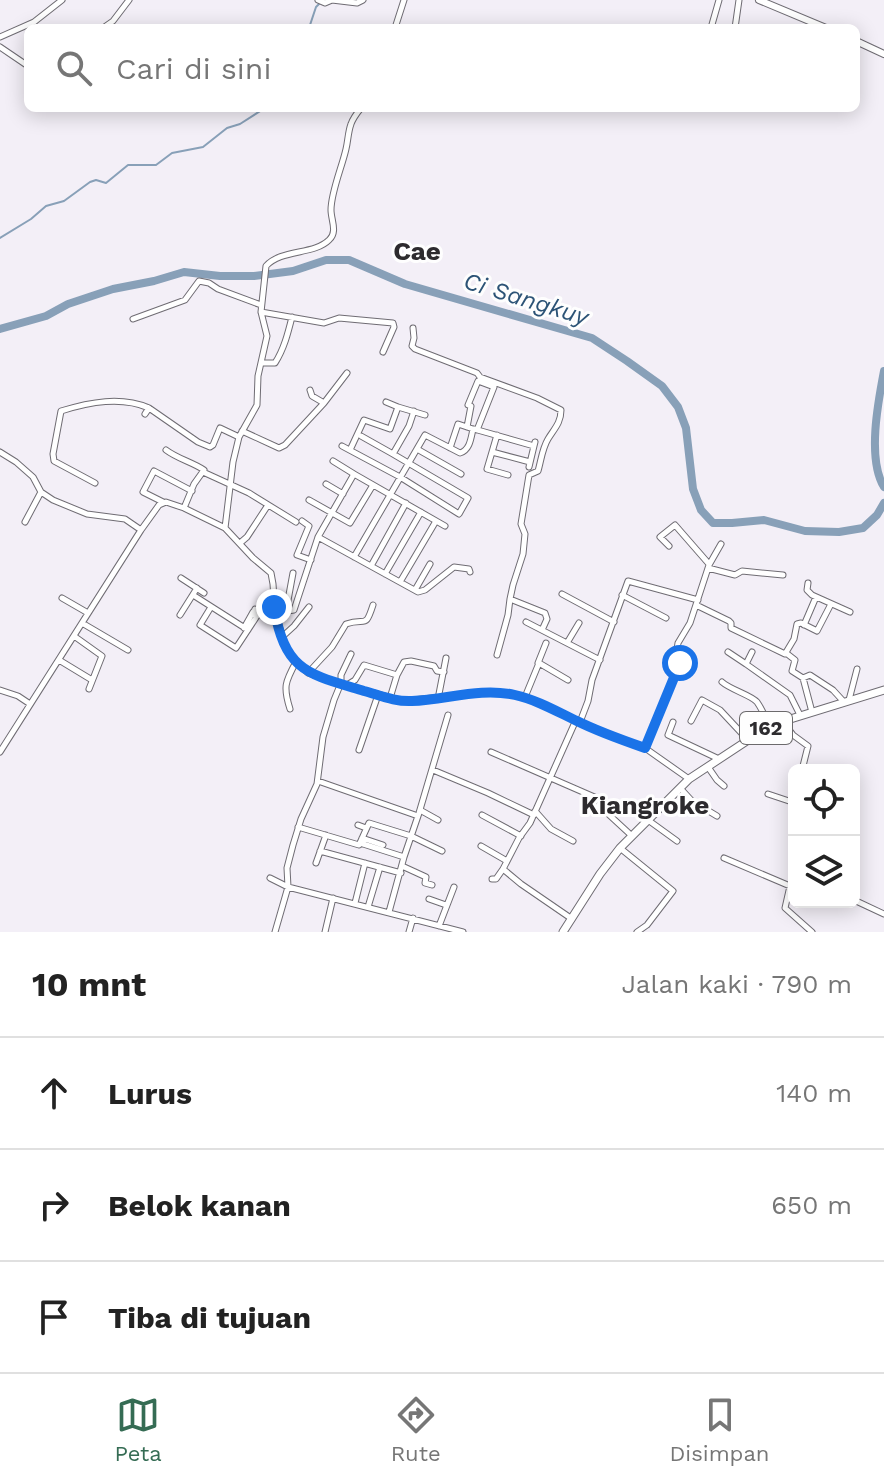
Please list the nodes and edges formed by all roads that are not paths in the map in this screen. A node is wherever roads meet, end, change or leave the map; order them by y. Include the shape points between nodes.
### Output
1 (62, 0) edge
2 (129, 0) edge
3 (363, 0) edge
4 (404, 0) edge
5 (719, 0) edge
6 (739, 0) edge
7 (759, 0) edge
8 (322, 1) edge
9 (29, 24) edge
10 (109, 24) edge
11 (396, 24) edge
12 (712, 24) edge
13 (736, 24) edge
14 (816, 24) edge
15 (24, 26) edge
16 (0, 37) edge
17 (860, 43) edge
18 (0, 47) edge
19 (884, 54) edge
20 (24, 63) edge
21 (359, 112) edge
22 (261, 308) junction
23 (292, 317) junction
24 (133, 319) dead end
25 (413, 328) dead end
26 (383, 352) dead end
27 (261, 363) junction
28 (347, 373) dead end
29 (310, 390) dead end
30 (386, 402) dead end
31 (324, 403) junction
32 (398, 407) junction
33 (414, 411) junction
34 (425, 415) dead end
35 (473, 428) junction
36 (240, 434) junction
37 (497, 435) junction
38 (361, 436) dead end
39 (342, 446) dead end
40 (450, 448) junction
41 (417, 449) junction
42 (166, 450) dead end
43 (350, 450) junction
44 (0, 452) edge
45 (492, 452) junction
46 (393, 454) junction
47 (333, 461) dead end
48 (408, 463) junction
49 (203, 472) junction
50 (354, 474) junction
51 (461, 474) dead end
52 (508, 475) dead end
53 (400, 477) junction
54 (95, 483) dead end
55 (230, 484) junction
56 (326, 484) dead end
57 (373, 485) junction
58 (192, 491) junction
59 (41, 492) junction
60 (343, 494) junction
61 (390, 494) junction
62 (309, 500) dead end
63 (163, 502) junction
64 (406, 503) junction
65 (268, 505) junction
66 (184, 508) junction
67 (421, 512) junction
68 (331, 514) junction
69 (436, 520) junction
70 (25, 522) dead end
71 (309, 526) junction
72 (445, 526) dead end
73 (225, 528) junction
74 (141, 530) junction
75 (319, 535) junction
76 (240, 543) junction
77 (721, 544) dead end
78 (669, 546) dead end
79 (354, 557) junction
80 (311, 560) junction
81 (430, 564) dead end
82 (371, 566) junction
83 (709, 567) junction
84 (470, 572) dead end
85 (293, 573) dead end
86 (385, 574) junction
87 (783, 575) dead end
88 (181, 578) dead end
89 (400, 582) junction
90 (808, 583) dead end
91 (210, 584) dead end
92 (197, 588) junction
93 (415, 590) junction
94 (204, 593) junction
95 (562, 594) dead end
96 (193, 595) junction
97 (622, 595) junction
98 (816, 597) junction
99 (62, 598) dead end
100 (510, 599) junction
101 (200, 600) junction
102 (697, 603) junction
103 (831, 604) junction
104 (373, 605) dead end
105 (211, 607) junction
106 (309, 607) dead end
107 (286, 611) junction
108 (850, 612) dead end
109 (88, 613) junction
110 (275, 613) junction
111 (255, 614) dead end
112 (180, 615) dead end
113 (666, 618) dead end
114 (526, 622) dead end
115 (614, 622) junction
116 (82, 623) junction
117 (579, 623) dead end
118 (804, 625) junction
119 (246, 629) junction
120 (542, 630) junction
121 (74, 636) junction
122 (282, 637) junction
123 (546, 643) dead end
124 (567, 643) junction
125 (128, 650) dead end
126 (728, 652) dead end
127 (752, 652) dead end
128 (786, 653) junction
129 (351, 654) dead end
130 (497, 655) dead end
131 (446, 658) dead end
132 (59, 660) junction
133 (600, 660) junction
134 (296, 662) junction
135 (538, 664) junction
136 (746, 664) junction
137 (857, 669) dead end
138 (444, 672) junction
139 (308, 673) junction
140 (397, 675) junction
141 (803, 678) junction
142 (92, 680) junction
143 (568, 680) dead end
144 (722, 682) dead end
145 (344, 684) junction
146 (89, 689) dead end
147 (0, 690) edge
148 (884, 690) edge
149 (378, 695) junction
150 (525, 697) junction
151 (390, 698) junction
152 (438, 699) junction
153 (847, 701) junction
154 (30, 704) junction
155 (290, 709) dead end
156 (812, 712) junction
157 (448, 715) dead end
158 (800, 715) junction
159 (578, 721) junction
160 (691, 721) dead end
161 (782, 721) junction
162 (673, 722) dead end
163 (771, 725) junction
164 (748, 740) junction
165 (645, 748) junction
166 (359, 750) dead end
167 (0, 751) edge
168 (491, 752) dead end
169 (719, 759) junction
170 (804, 764) edge
171 (707, 766) junction
172 (432, 770) junction
173 (549, 778) junction
174 (689, 779) junction
175 (318, 781) junction
176 (724, 786) dead end
177 (679, 787) junction
178 (768, 794) dead end
179 (788, 801) edge
180 (419, 813) junction
181 (534, 813) junction
182 (482, 815) dead end
183 (717, 816) dead end
184 (648, 819) junction
185 (438, 820) dead end
186 (358, 825) dead end
187 (298, 827) junction
188 (366, 828) junction
189 (326, 835) junction
190 (411, 836) junction
191 (521, 836) junction
192 (632, 836) junction
193 (361, 840) junction
194 (573, 841) dead end
195 (677, 841) dead end
196 (383, 845) dead end
197 (481, 846) dead end
198 (620, 848) junction
199 (320, 851) junction
200 (442, 851) dead end
201 (404, 857) junction
202 (724, 858) dead end
203 (507, 861) junction
204 (316, 863) dead end
205 (365, 863) junction
206 (380, 867) junction
207 (401, 869) junction
208 (503, 869) junction
209 (270, 878) dead end
210 (492, 879) dead end
211 (432, 885) dead end
212 (288, 887) junction
213 (454, 887) dead end
214 (333, 898) junction
215 (429, 899) dead end
216 (355, 903) junction
217 (860, 903) edge
218 (446, 905) junction
219 (368, 907) junction
220 (389, 912) junction
221 (884, 914) edge
222 (413, 918) junction
223 (572, 919) junction
224 (439, 926) junction
225 (451, 930) edge
226 (275, 932) edge
227 (325, 932) edge
228 (409, 932) edge
229 (463, 932) edge
230 (563, 932) edge
231 (637, 932) edge
232 (812, 932) edge

1 - 9 street
2 - 10 street
3 - 8 street
4 - 11 street
5 - 12 street
6 - 13 street
7 - 14 main road
15 - 16 street
17 - 19 main road
18 - 20 street
21 - 22 street via 350,126 331,209 332,237 266,266
22 - 23 street
22 - 24 street via 199,281 185,300
22 - 27 street via 267,336
23 - 26 street via 324,323 339,318 393,323
23 - 27 street via 278,359
25 - 100 street via 415,349 561,410 538,471 529,475 521,524 525,536
27 - 36 street via 257,405
28 - 31 street
29 - 31 street
30 - 32 street
31 - 36 street via 282,447
32 - 33 street
32 - 43 street via 390,429 364,420
33 - 34 street
33 - 46 street
35 - 35 street via 494,387 478,381 468,405
35 - 37 street
35 - 40 street via 458,424
35 - 40 street via 465,452
36 - 54 street via 220,428 212,446 201,444 136,402 118,400 60,412 54,461
36 - 55 street
37 - 45 street
37 - 45 street via 535,444 529,464
38 - 46 street
39 - 43 street
40 - 41 street via 425,435
41 - 48 street
41 - 51 street
42 - 49 street
43 - 53 street
44 - 59 street via 33,477
45 - 52 street via 487,469
46 - 48 street
47 - 50 street
48 - 53 street
48 - 53 street via 468,498 459,514
49 - 55 street
49 - 58 street
50 - 57 street
50 - 60 street
53 - 61 street
55 - 65 street
55 - 73 street
56 - 60 street
57 - 61 street
57 - 68 street via 350,523
58 - 63 street via 154,471 143,492
58 - 66 street
59 - 70 street
59 - 74 street via 77,511 119,517
60 - 68 street
61 - 64 street
61 - 79 street
62 - 68 street
63 - 66 street
63 - 74 street
64 - 67 street
64 - 82 street
65 - 71 street
65 - 76 street
66 - 73 street
67 - 69 street
67 - 86 street
68 - 75 street
69 - 72 street
69 - 89 street
71 - 75 street
71 - 80 street via 297,555
73 - 76 street
74 - 109 street
75 - 79 street
75 - 80 street
76 - 110 street via 271,573
77 - 83 street
78 - 83 street via 660,537 675,525
79 - 82 street
80 - 107 street via 294,610
81 - 93 street
82 - 86 street
83 - 87 street via 735,575
83 - 102 street
84 - 93 street via 454,567 425,590
85 - 107 street
86 - 89 street
88 - 92 street
89 - 93 street
90 - 98 street via 807,590
91 - 94 street
92 - 94 street
92 - 96 street
94 - 101 street
95 - 115 street
96 - 101 street
96 - 112 street
97 - 102 street via 630,581
97 - 113 street
97 - 115 street
98 - 103 street
98 - 118 street
99 - 109 street
100 - 120 street via 545,613
100 - 130 street
101 - 105 street
102 - 128 street via 729,621 731,628
102 - 165 street via 678,643 680,663
103 - 108 street
103 - 118 street via 817,631
104 - 139 street via 368,620 346,624
105 - 119 street
105 - 119 street via 200,625 236,648
106 - 122 street
107 - 110 street
109 - 116 street
110 - 122 street
111 - 119 street
114 - 120 street
115 - 133 street
116 - 121 street
116 - 125 street
117 - 124 street
118 - 128 street via 797,624
120 - 124 street
121 - 132 street
121 - 142 street via 102,656
122 - 134 street
123 - 135 street
124 - 133 street
126 - 136 street
127 - 136 street
128 - 141 street via 795,660 791,670
129 - 145 street via 341,675
131 - 138 street
132 - 142 street
132 - 154 street
133 - 159 street
134 - 139 street
134 - 155 street via 285,682
135 - 143 street
135 - 150 street
136 - 158 street via 790,695
137 - 153 street
138 - 140 street via 409,661
138 - 152 street
139 - 145 street
140 - 145 street via 364,665 355,680
140 - 151 street
141 - 153 street via 810,675
141 - 156 street
142 - 146 street
144 - 163 street via 756,702
145 - 149 street
145 - 175 street via 323,737
147 - 154 street
148 - 153 main road, 162
149 - 151 street
149 - 166 street
150 - 152 street via 480,693
150 - 159 street
151 - 152 street
153 - 156 main road, 162
154 - 167 street
156 - 158 main road, 162
157 - 172 street
158 - 161 main road, 162
159 - 165 street
159 - 173 street
160 - 164 street via 702,700 720,710
161 - 163 main road, 162
161 - 170 street via 806,744
162 - 169 street via 668,735
163 - 164 main road, 162
164 - 169 main road, 162
165 - 174 street
168 - 173 street
169 - 171 main road, 162
171 - 174 main road, 162
171 - 176 street
172 - 180 street
172 - 181 street
173 - 181 street
173 - 192 street via 599,799 597,807
174 - 177 main road, 162
175 - 180 street
175 - 187 street
177 - 183 street
177 - 184 main road, 162
178 - 179 street
180 - 185 street
180 - 190 street
181 - 191 street
181 - 194 street
182 - 191 street
184 - 192 main road, 162
184 - 195 street
186 - 188 street
187 - 189 street
187 - 212 street
188 - 190 street via 369,823
188 - 193 street
189 - 193 street via 359,845
189 - 199 street
190 - 200 street
190 - 201 street
191 - 203 street
192 - 198 main road, 162
193 - 196 street
193 - 201 street
197 - 203 street
198 - 223 main road, 162
198 - 231 street via 673,891
199 - 204 street
199 - 205 street
201 - 207 street
202 - 232 street via 790,886 785,908
203 - 208 street
205 - 206 street
205 - 216 street
206 - 207 street
206 - 219 street
207 - 211 street via 426,877 425,883
207 - 220 street
208 - 210 street
208 - 223 street
209 - 212 street
212 - 214 street
212 - 226 street
213 - 218 street
214 - 216 street
214 - 227 street
215 - 218 street
216 - 219 street
217 - 221 street
218 - 224 street
219 - 220 street
220 - 222 street
222 - 224 street
222 - 228 street
223 - 230 main road, 162
224 - 225 street
225 - 229 street

